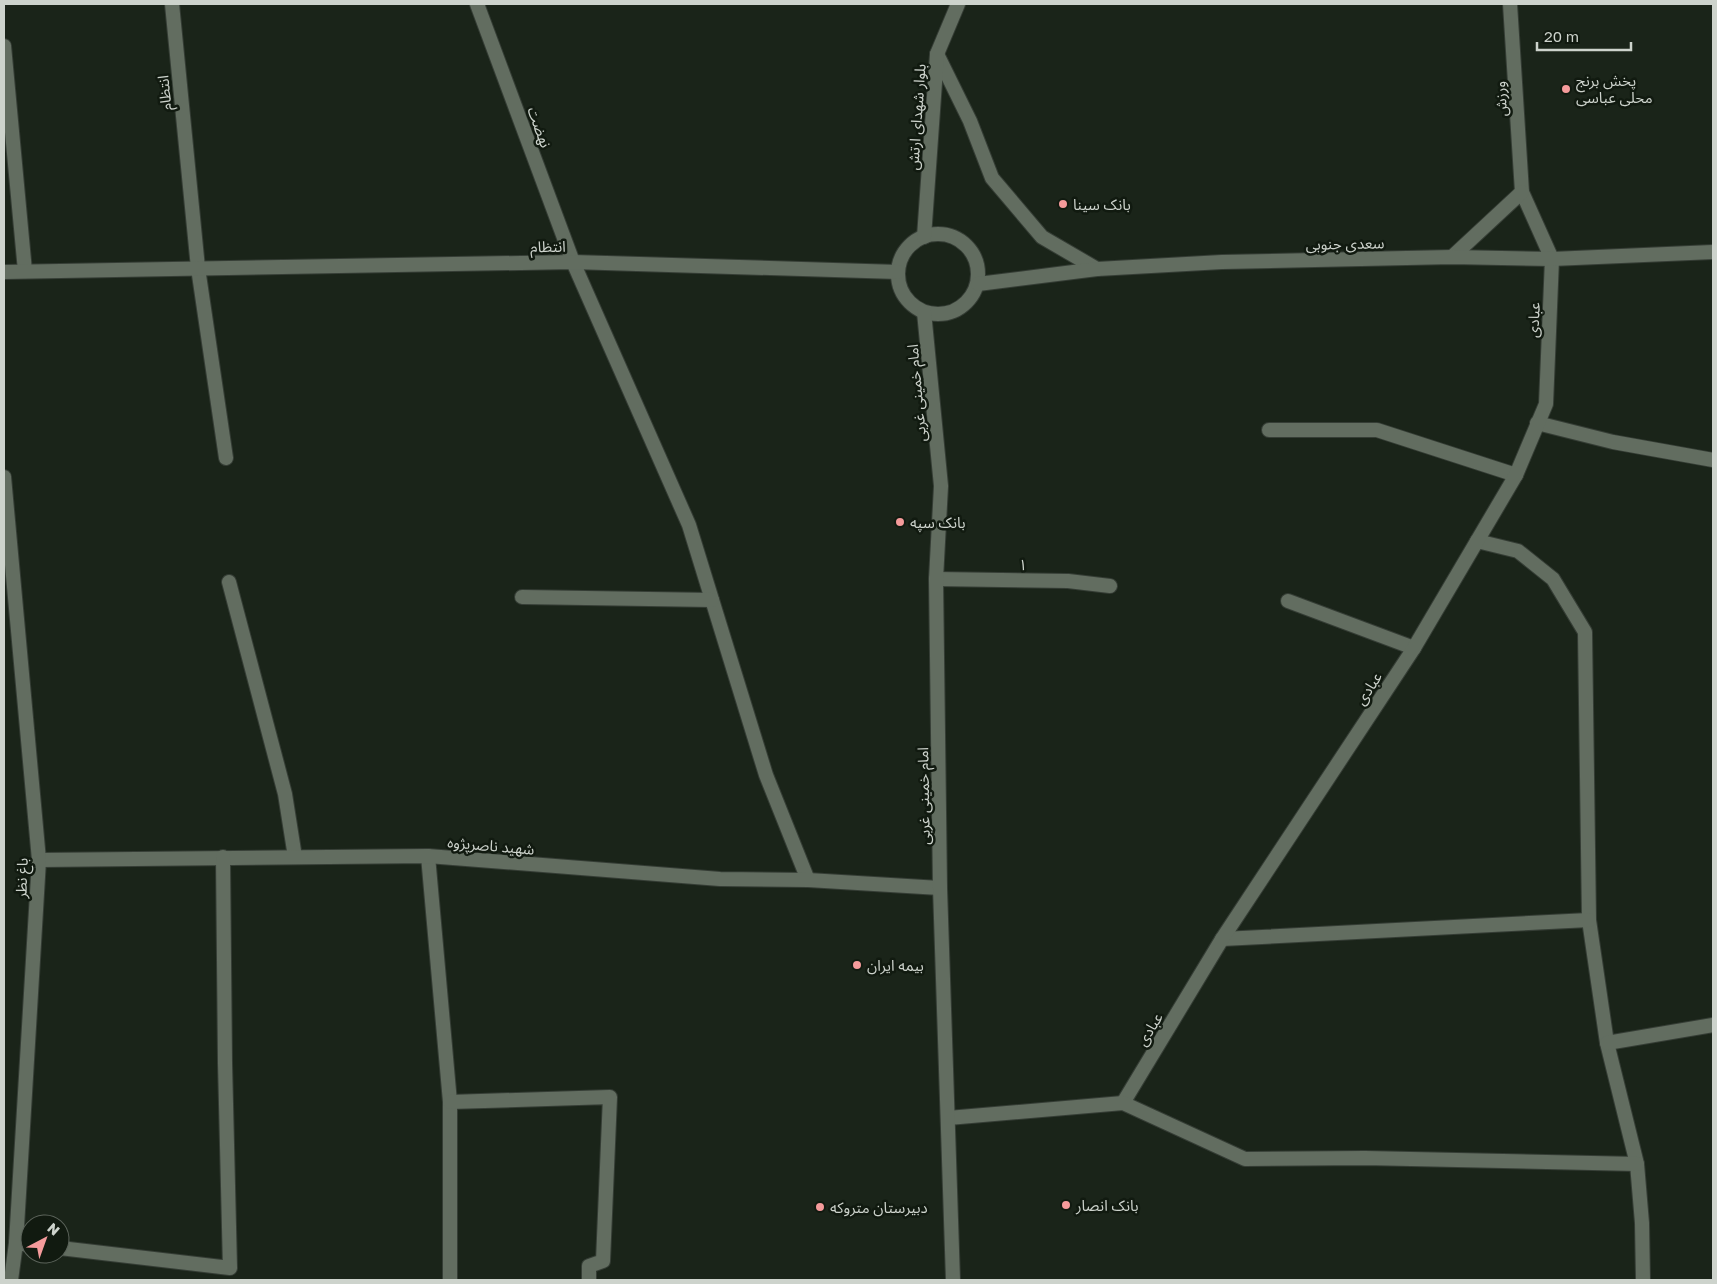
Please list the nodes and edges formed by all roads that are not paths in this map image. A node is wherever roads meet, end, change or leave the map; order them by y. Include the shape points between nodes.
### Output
1 (172, 4) edge
2 (477, 4) edge
3 (958, 4) edge
4 (1510, 4) edge
5 (4, 46) edge
6 (937, 54) junction
7 (1522, 192) junction
8 (924, 236) junction
9 (1713, 252) edge
10 (1452, 257) junction
11 (1552, 259) junction
12 (573, 262) junction
13 (198, 268) junction
14 (1097, 269) junction
15 (25, 271) junction
16 (4, 272) edge
17 (898, 272) junction
18 (978, 284) junction
19 (924, 312) junction
20 (1537, 423) junction
21 (1269, 430) dead end
22 (226, 458) dead end
23 (1713, 460) edge
24 (1516, 475) junction
25 (4, 477) edge
26 (1477, 541) junction
27 (936, 579) junction
28 (229, 582) dead end
29 (1110, 586) dead end
30 (522, 597) dead end
31 (712, 600) junction
32 (1288, 601) dead end
33 (1414, 648) junction
34 (295, 856) junction
35 (428, 856) junction
36 (223, 857) junction
37 (39, 860) junction
38 (808, 880) junction
39 (940, 888) junction
40 (1589, 920) junction
41 (1222, 940) junction
42 (1713, 1025) edge
43 (1607, 1043) junction
44 (450, 1102) junction
45 (1123, 1103) junction
46 (948, 1118) junction
47 (1637, 1164) junction
48 (24, 1214) edge
49 (70, 1249) edge
50 (20, 1253) edge
51 (11, 1280) edge
52 (450, 1280) edge
53 (589, 1280) edge
54 (953, 1280) edge
55 (1642, 1280) edge

1 - 13 street, انتظام
2 - 12 street, نهضت
3 - 6 street, بلوار شهدای ارتش
4 - 7 street, ورزش
5 - 15 street
6 - 8 street, بلوار شهدای ارتش
6 - 14 street via 970,121 992,178 1042,237
7 - 10 street
7 - 11 street, ورزش
8 - 17 street via 915,240 903,254
8 - 18 street via 952,236 965,244 974,256
9 - 11 street, سعدی جنوبی
10 - 11 street, سعدی جنوبی
10 - 14 street, سعدی جنوبی via 1222,262
11 - 20 street, عبادی via 1546,404
12 - 13 street, انتظام
12 - 17 street, انتظام
12 - 31 street, نهضت via 689,525
13 - 15 street, انتظام
13 - 22 street
14 - 18 street, سعدی جنوبی
15 - 16 street, انتظام
17 - 19 street via 904,296
18 - 19 street via 973,295 957,310 947,314
19 - 27 street, امام خمینی غربی via 941,486
20 - 23 street via 1613,442
20 - 24 street, عبادی
21 - 24 street via 1377,430
24 - 26 street, عبادی
25 - 37 street, باغ نظر
26 - 33 street, عبادی
26 - 40 street via 1518,551 1553,579 1585,632
27 - 29 street, ۱ via 1068,581
27 - 39 street, امام خمینی غربی
28 - 34 street via 285,794
30 - 31 street
31 - 38 street, نهضت via 766,775
32 - 33 street
33 - 41 street, عبادی
34 - 35 street, شهید ناصرپژوه
34 - 36 street, شهید ناصرپژوه
35 - 38 street, شهید ناصرپژوه via 720,879
35 - 44 street
36 - 37 street, شهید ناصرپژوه
36 - 49 street via 230,1268
37 - 48 street, باغ نظر
38 - 39 street, شهید ناصرپژوه
39 - 46 street, امام خمینی غربی
40 - 41 street
40 - 43 street
41 - 45 street, عبادی
42 - 43 street
43 - 47 street
44 - 52 street
44 - 53 street via 610,1097 603,1261 589,1266
45 - 46 street
45 - 47 street via 1245,1159 1375,1158
46 - 54 street, امام خمینی غربی
47 - 55 street
50 - 51 street, باغ نظر

